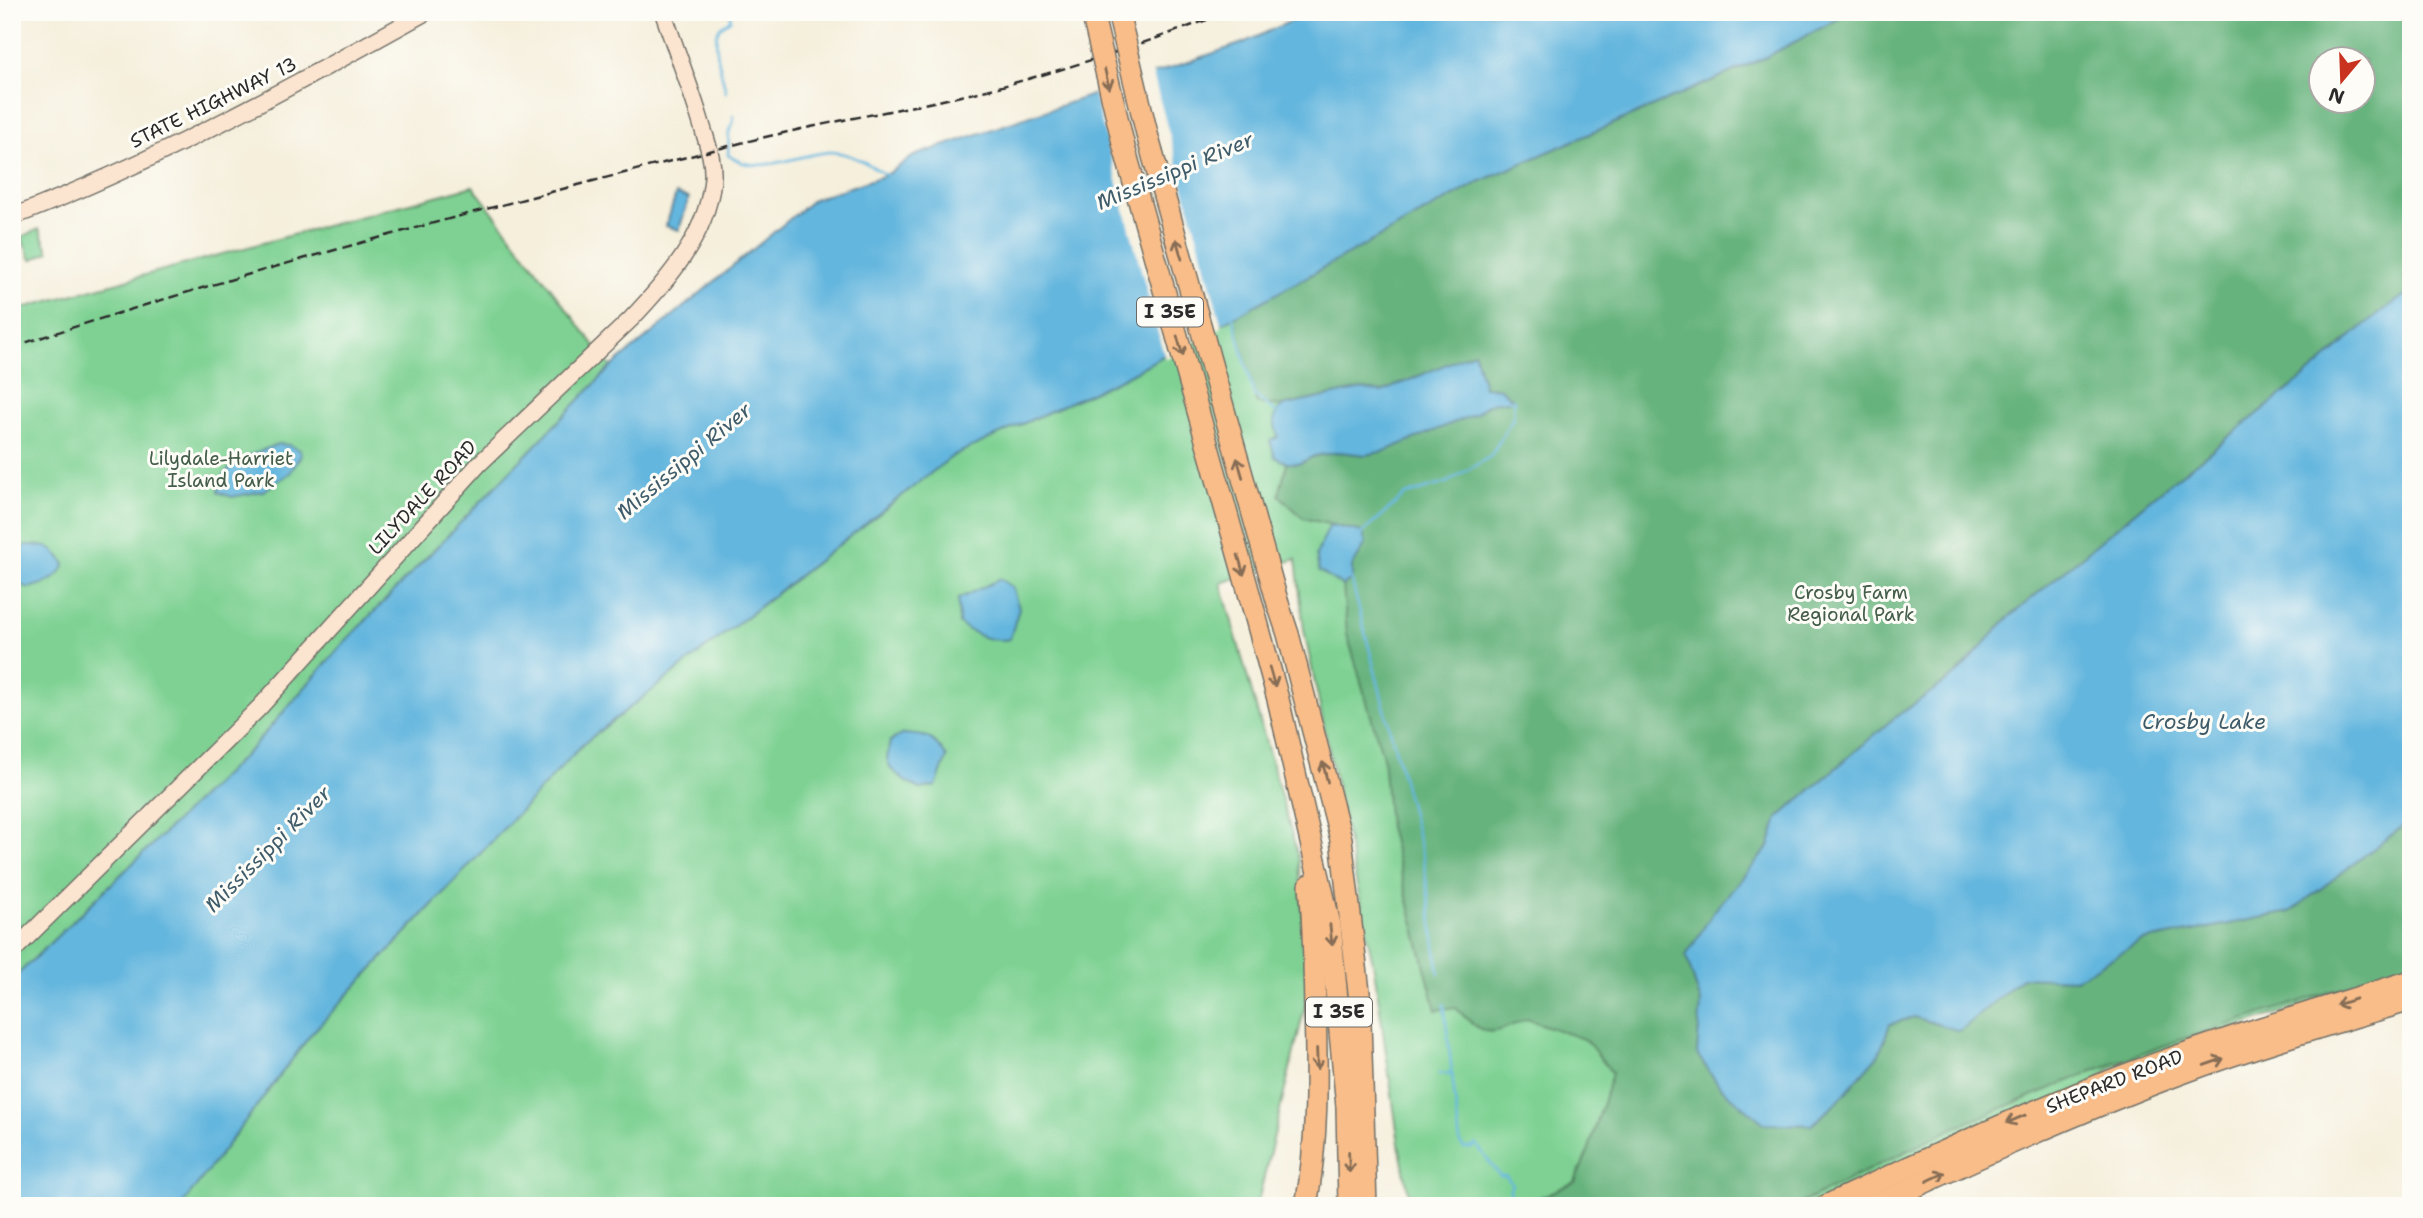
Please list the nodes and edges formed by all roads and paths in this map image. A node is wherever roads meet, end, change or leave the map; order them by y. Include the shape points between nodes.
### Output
1 (426, 12) edge
2 (663, 12) edge
3 (1092, 12) edge
4 (1118, 12) edge
5 (12, 217) edge
6 (1308, 820) junction
7 (12, 952) edge
8 (2411, 981) edge
9 (2411, 1000) edge
10 (1307, 1206) edge
11 (1349, 1206) edge
12 (1366, 1206) edge
13 (1826, 1206) edge
14 (1874, 1206) edge

1 - 5 street, STATE HIGHWAY 13 via 208,130
2 - 7 street, LILYDALE ROAD via 689,81 708,147 712,182 699,229 666,279 631,319 480,464 260,707
3 -> 6 highway, I 35E, bridge via 1124,147 1279,699
12 -> 4 highway, I 35E, bridge via 1359,992 1341,839 1292,646 1148,138
6 -> 10 highway via 1318,1068
6 -> 11 highway, I 35E via 1330,925 1346,1107
8 -> 13 highway, SHEPARD ROAD via 2130,1073 1956,1144
14 -> 9 highway, SHEPARD ROAD via 2104,1103 2224,1058

